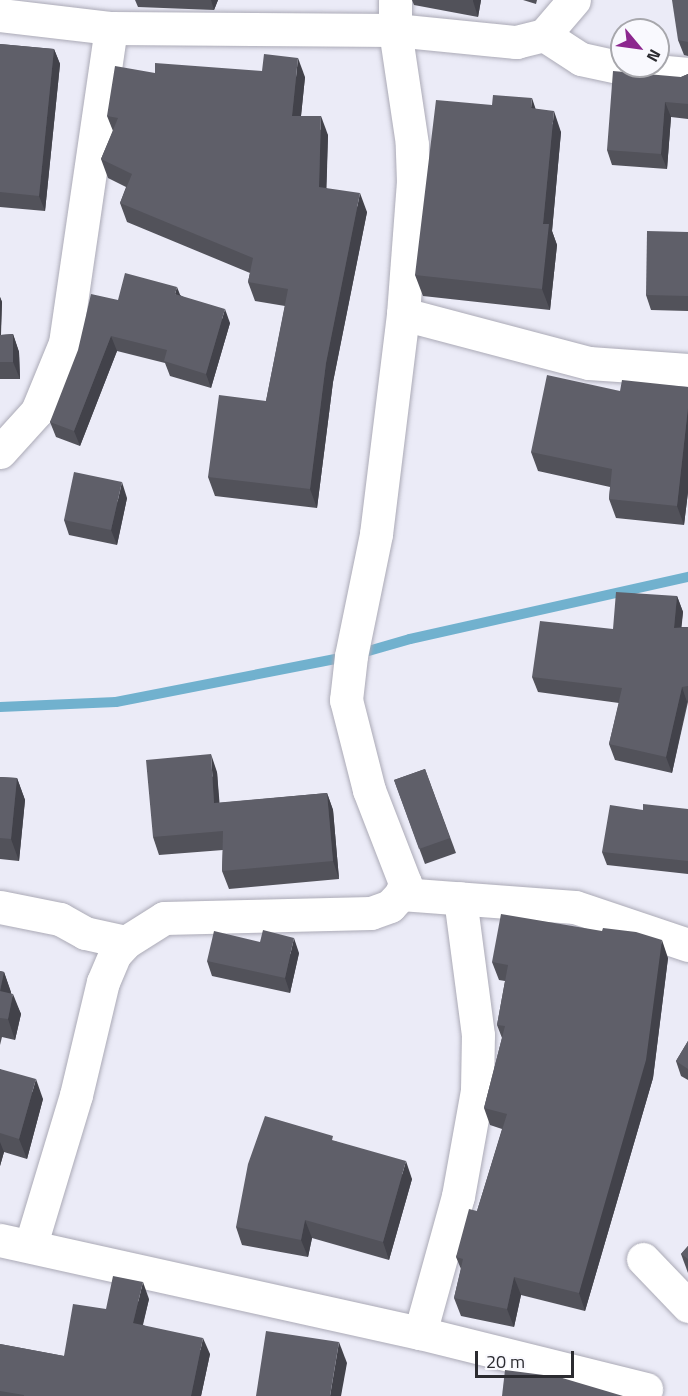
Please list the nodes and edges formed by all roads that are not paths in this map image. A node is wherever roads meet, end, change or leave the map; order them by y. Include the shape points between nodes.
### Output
1 (574, 0) edge
2 (0, 15) edge
3 (395, 15) edge
4 (111, 28) junction
5 (543, 35) junction
6 (688, 74) edge
7 (403, 314) junction
8 (688, 370) edge
9 (0, 452) edge
10 (401, 894) junction
11 (460, 898) junction
12 (0, 907) edge
13 (126, 942) junction
14 (688, 945) edge
15 (16, 1242) edge
16 (643, 1259) dead end
17 (688, 1306) edge
18 (420, 1332) junction
19 (646, 1389) dead end

1 - 5 street
2 - 4 street
3 - 4 street
3 - 5 street via 516,42
3 - 7 street via 412,144
4 - 9 street via 65,343 37,411
5 - 6 street via 581,59 623,68
7 - 8 street via 589,363
7 - 10 street via 376,534 346,700 369,790 405,883
10 - 11 street
10 - 13 street via 390,906 371,913 164,918
11 - 14 street via 575,907
11 - 18 street via 478,1035 477,1090 458,1196
12 - 13 street via 60,919 85,933
13 - 15 street via 115,954 103,982 76,1095
15 - 18 street
16 - 17 street
18 - 19 street

